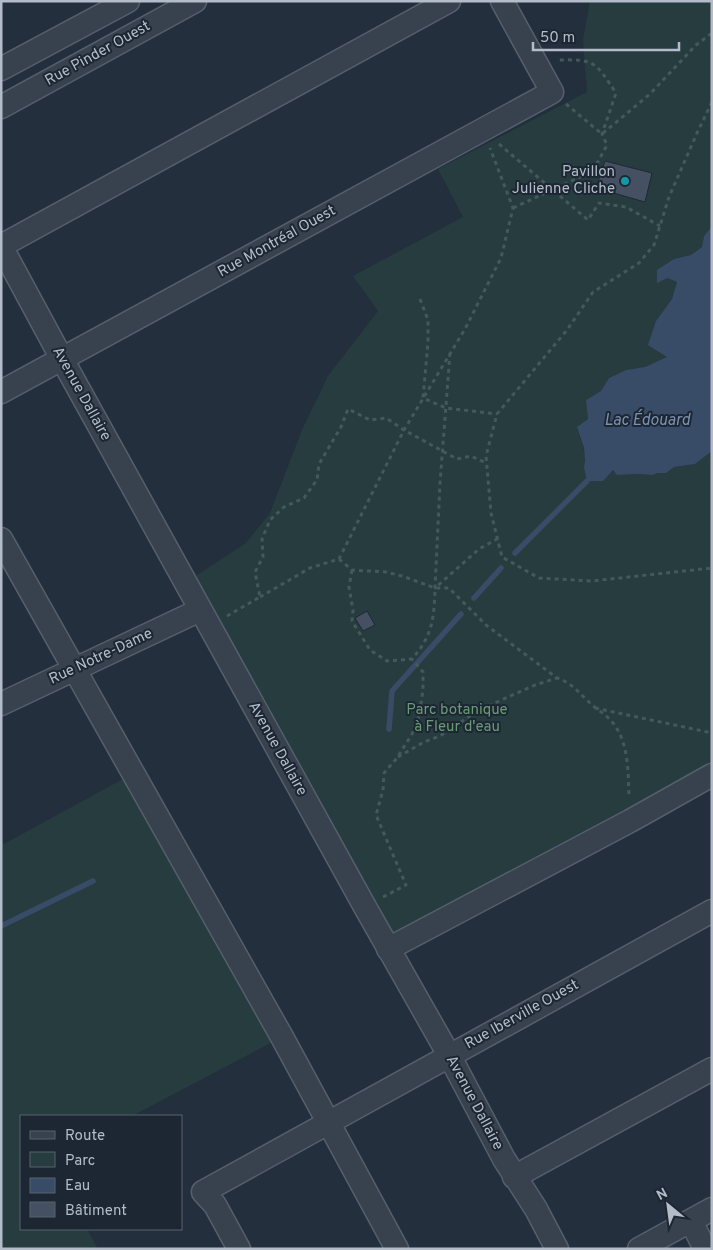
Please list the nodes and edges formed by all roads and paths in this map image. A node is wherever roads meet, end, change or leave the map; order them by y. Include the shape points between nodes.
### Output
1 (128, 1) edge
2 (195, 1) edge
3 (449, 1) edge
4 (502, 1) edge
5 (712, 33) edge
6 (534, 60) junction
7 (1, 70) edge
8 (552, 92) junction
9 (712, 102) edge
10 (1, 107) edge
11 (483, 130) junction
12 (602, 134) junction
13 (553, 190) junction
14 (513, 208) junction
15 (660, 226) junction
16 (1, 246) edge
17 (420, 299) dead end
18 (450, 352) junction
19 (62, 359) junction
20 (1, 392) edge
21 (423, 398) junction
22 (446, 408) junction
23 (497, 414) junction
24 (404, 430) junction
25 (443, 451) junction
26 (486, 463) junction
27 (1, 539) edge
28 (497, 539) junction
29 (339, 559) junction
30 (712, 568) edge
31 (352, 570) junction
32 (436, 588) junction
33 (260, 597) junction
34 (205, 619) junction
35 (412, 659) junction
36 (75, 669) junction
37 (557, 678) junction
38 (1, 704) edge
39 (595, 708) junction
40 (712, 733) edge
41 (397, 758) junction
42 (712, 775) edge
43 (630, 821) junction
44 (365, 907) junction
45 (712, 911) edge
46 (388, 949) junction
47 (449, 1055) junction
48 (712, 1069) edge
49 (329, 1123) junction
50 (514, 1177) junction
51 (712, 1209) edge
52 (691, 1221) junction
53 (239, 1249) edge
54 (397, 1249) edge
55 (557, 1249) edge
56 (639, 1249) edge
57 (705, 1249) edge

1 - 7 street
2 - 10 street, Rue Pinder Ouest
3 - 16 street
4 - 6 street
5 - 12 path via 696,45 650,94
6 - 8 street
6 - 12 path via 584,60 598,67 616,92
8 - 11 street, Rue Montréal Ouest
8 - 12 path
9 - 15 path via 669,197
11 - 13 path
11 - 14 path
11 - 19 street, Rue Montréal Ouest
12 - 13 path via 607,144 593,171
13 - 14 path
13 - 15 path via 588,220 600,203 626,207
14 - 18 path via 501,258
15 - 23 path via 654,245 640,263 593,292 567,330
16 - 19 street, Avenue Dallaire
17 - 21 path via 428,320
18 - 21 path
18 - 22 path
19 - 20 street, Rue Montréal Ouest
19 - 34 street, Avenue Dallaire
21 - 22 path
21 - 24 path
22 - 23 path
22 - 25 path
23 - 26 path
24 - 25 path
24 - 29 path
24 - 33 path via 386,418 370,420 348,409 319,464 317,480 304,498 284,507 270,520 262,538 263,557 255,572
25 - 26 path via 457,459 471,456
25 - 32 path
26 - 28 path
27 - 36 street
28 - 30 path via 502,557 539,578 592,581
28 - 32 path via 479,549
29 - 31 path
29 - 33 path via 310,568
31 - 32 path via 386,572
31 - 35 path via 349,587 352,621 370,650 387,661
32 - 35 path via 430,634
32 - 37 path via 449,588 486,625
33 - 34 path
34 - 36 street, Rue Notre-Dame
34 - 44 street, Avenue Dallaire
35 - 41 path via 422,672 423,690 419,716
36 - 38 street, Rue Notre-Dame
36 - 49 street
37 - 39 path via 566,681
37 - 41 path via 535,684 497,702
39 - 40 path
39 - 43 path via 613,722 621,738 628,764
41 - 44 path via 384,773 376,815 406,884
42 - 43 street
43 - 46 street
44 - 46 street, Avenue Dallaire
45 - 47 street, Rue Iberville Ouest
46 - 47 street, Avenue Dallaire
47 - 49 street, Rue Iberville Ouest
47 - 50 street, Avenue Dallaire
48 - 50 street
49 - 53 street, Rue Iberville Ouest via 202,1192 215,1205
49 - 54 street
50 - 55 street, Avenue Dallaire
51 - 52 street
52 - 56 street
52 - 57 street

